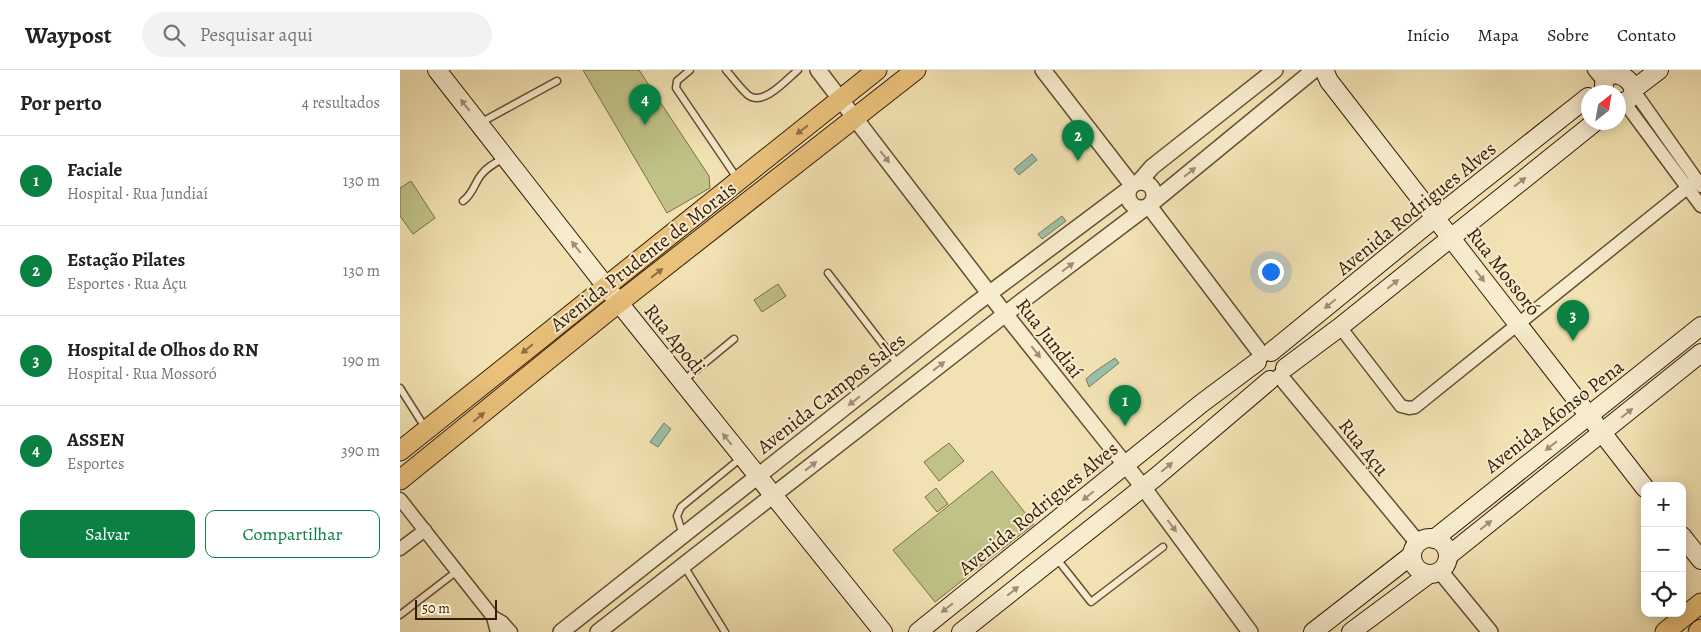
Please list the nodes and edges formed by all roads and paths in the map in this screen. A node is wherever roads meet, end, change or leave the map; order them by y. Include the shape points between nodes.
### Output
1 (437, 70) edge
2 (690, 70) edge
3 (726, 70) edge
4 (798, 70) edge
5 (818, 70) edge
6 (877, 70) edge
7 (916, 70) edge
8 (1044, 70) edge
9 (1275, 70) edge
10 (1314, 70) edge
11 (1659, 70) edge
12 (1327, 76) edge
13 (1607, 79) edge
14 (557, 81) dead end
15 (1626, 96) edge
16 (1626, 98) edge
17 (841, 100) junction
18 (1626, 100) edge
19 (1581, 103) edge
20 (855, 118) junction
21 (479, 123) junction
22 (1585, 130) edge
23 (505, 157) junction
24 (739, 180) junction
25 (1133, 185) junction
26 (1695, 185) edge
27 (462, 201) dead end
28 (1149, 206) junction
29 (1701, 206) edge
30 (1435, 218) junction
31 (1451, 237) junction
32 (828, 273) dead end
33 (1358, 281) junction
34 (606, 286) junction
35 (990, 293) junction
36 (1373, 300) junction
37 (619, 303) junction
38 (1006, 314) junction
39 (1518, 325) junction
40 (1340, 326) junction
41 (1701, 326) edge
42 (734, 340) dead end
43 (1701, 353) edge
44 (1263, 357) junction
45 (898, 365) junction
46 (1279, 375) junction
47 (682, 382) junction
48 (873, 386) junction
49 (400, 388) edge
50 (1202, 403) junction
51 (888, 406) junction
52 (1589, 416) junction
53 (1219, 424) junction
54 (432, 425) junction
55 (1602, 432) junction
56 (453, 438) junction
57 (401, 448) edge
58 (742, 457) junction
59 (1126, 465) junction
60 (758, 477) junction
61 (400, 480) edge
62 (1641, 483) edge
63 (1143, 487) junction
64 (773, 496) junction
65 (400, 499) edge
66 (425, 530) junction
67 (1045, 530) junction
68 (683, 536) junction
69 (1686, 541) edge
70 (1421, 546) junction
71 (1163, 547) dead end
72 (400, 549) edge
73 (1058, 554) junction
74 (1701, 560) edge
75 (684, 566) junction
76 (1439, 567) junction
77 (457, 571) junction
78 (638, 572) junction
79 (979, 583) junction
80 (652, 590) junction
81 (1701, 603) edge
82 (995, 605) junction
83 (400, 615) edge
84 (493, 617) junction
85 (1701, 629) edge
86 (497, 632) edge
87 (511, 632) edge
88 (561, 632) edge
89 (598, 632) edge
90 (725, 632) edge
91 (883, 632) edge
92 (918, 632) edge
93 (961, 632) edge
94 (1250, 632) edge
95 (1314, 632) edge
96 (1351, 632) edge
97 (1490, 632) edge
98 (1665, 632) edge
99 (1698, 632) edge

21 -> 1 main road, Rua Apodi
2 - 24 lane via 677,81 676,88
3 - 4 lane via 754,98 767,96
5 - 17 street, Rua Jundiaí
6 - 17 main road, Avenida Prudente de Morais
7 - 20 main road, Avenida Prudente de Morais
8 - 25 street
9 - 25 street, Avenida Campos Sales via 1152,166
10 - 12 main road, Rua Mossoró
28 -> 10 street
11 - 16 main road
12 - 30 main road, Rua Mossoró
13 - 15 main road via 1627,74 1632,81
14 - 21 lane
17 - 20 street, Rua Jundiaí
17 -> 24 main road, Avenida Prudente de Morais
18 - 26 street
19 - 30 main road, Avenida Rodrigues Alves
20 -> 35 street, Rua Jundiaí
37 -> 20 main road, Avenida Prudente de Morais via 703,243
21 - 23 main road, Rua Apodi
31 -> 22 main road
23 - 27 lane via 480,175 473,190
34 -> 23 main road, Rua Apodi
24 - 34 main road, Avenida Prudente de Morais
25 - 28 street via 1128,198 1130,202 1136,208
25 - 28 street via 1144,182 1151,186 1155,194
25 - 35 street, Avenida Campos Sales
26 - 29 street
26 - 39 street
38 -> 28 street
28 - 44 street
30 - 31 main road, Rua Mossoró
30 - 33 main road, Avenida Rodrigues Alves
36 -> 31 main road
31 -> 39 main road, Rua Mossoró
32 - 45 lane
33 - 36 main road
33 -> 44 main road, Avenida Rodrigues Alves
34 - 37 main road, Rua Apodi
34 -> 54 main road, Avenida Prudente de Morais
35 - 38 street, Rua Jundiaí
35 - 45 street, Avenida Campos Sales
36 - 40 main road
37 - 47 main road, Rua Apodi
56 -> 37 main road, Avenida Prudente de Morais
51 -> 38 street
38 -> 59 street, Rua Jundiaí
39 - 40 street via 1415,407 1408,408 1401,406
39 - 52 main road, Rua Mossoró
40 - 46 main road
41 - 52 main road, Avenida Afonso Pena
42 - 47 lane
55 -> 43 main road, Avenida Afonso Pena
44 - 46 main road via 1281,357
44 - 46 main road via 1258,372 1261,376
44 - 50 main road, Avenida Rodrigues Alves
45 - 48 street, Avenida Campos Sales
46 - 53 main road
46 - 70 street, Rua Açu
58 -> 47 main road, Rua Apodi
48 - 51 street
48 -> 60 street, Avenida Campos Sales
49 - 54 lane
50 - 53 main road
50 - 59 main road, Avenida Rodrigues Alves
64 -> 51 street
52 - 55 main road, Rua Mossoró
52 -> 70 main road, Avenida Afonso Pena
63 -> 53 main road
54 - 56 main road
54 - 57 main road, Avenida Prudente de Morais
55 - 62 main road, Rua Mossoró
76 -> 55 main road, Avenida Afonso Pena
56 - 61 main road, Avenida Prudente de Morais
58 - 60 main road, Rua Apodi
58 - 68 lane via 681,507 677,516
59 - 63 street, Rua Jundiaí
59 -> 67 main road, Avenida Rodrigues Alves
60 - 64 main road, Rua Apodi
60 - 68 street, Avenida Campos Sales
63 - 73 main road
63 -> 94 street, Rua Jundiaí
64 - 75 street
64 - 91 main road, Rua Apodi
65 - 66 street
66 - 72 street
66 - 77 street
67 - 73 main road
67 - 79 main road, Avenida Rodrigues Alves
68 - 78 street, Avenida Campos Sales
69 - 74 main road
70 - 76 main road via 1444,545
70 - 76 main road via 1414,565 1418,569
70 - 95 main road, Avenida Afonso Pena
71 - 73 lane via 1091,602
82 -> 73 main road
75 - 80 street
75 - 90 lane
76 - 96 main road, Avenida Afonso Pena
76 - 97 street
77 - 83 lane
77 - 84 street
78 - 80 street
78 - 88 street, Avenida Campos Sales
79 - 82 main road
79 -> 92 main road, Avenida Rodrigues Alves
80 - 89 street
81 - 98 main road
82 - 93 main road via 983,620
84 - 86 street
84 - 87 street
85 - 99 main road

